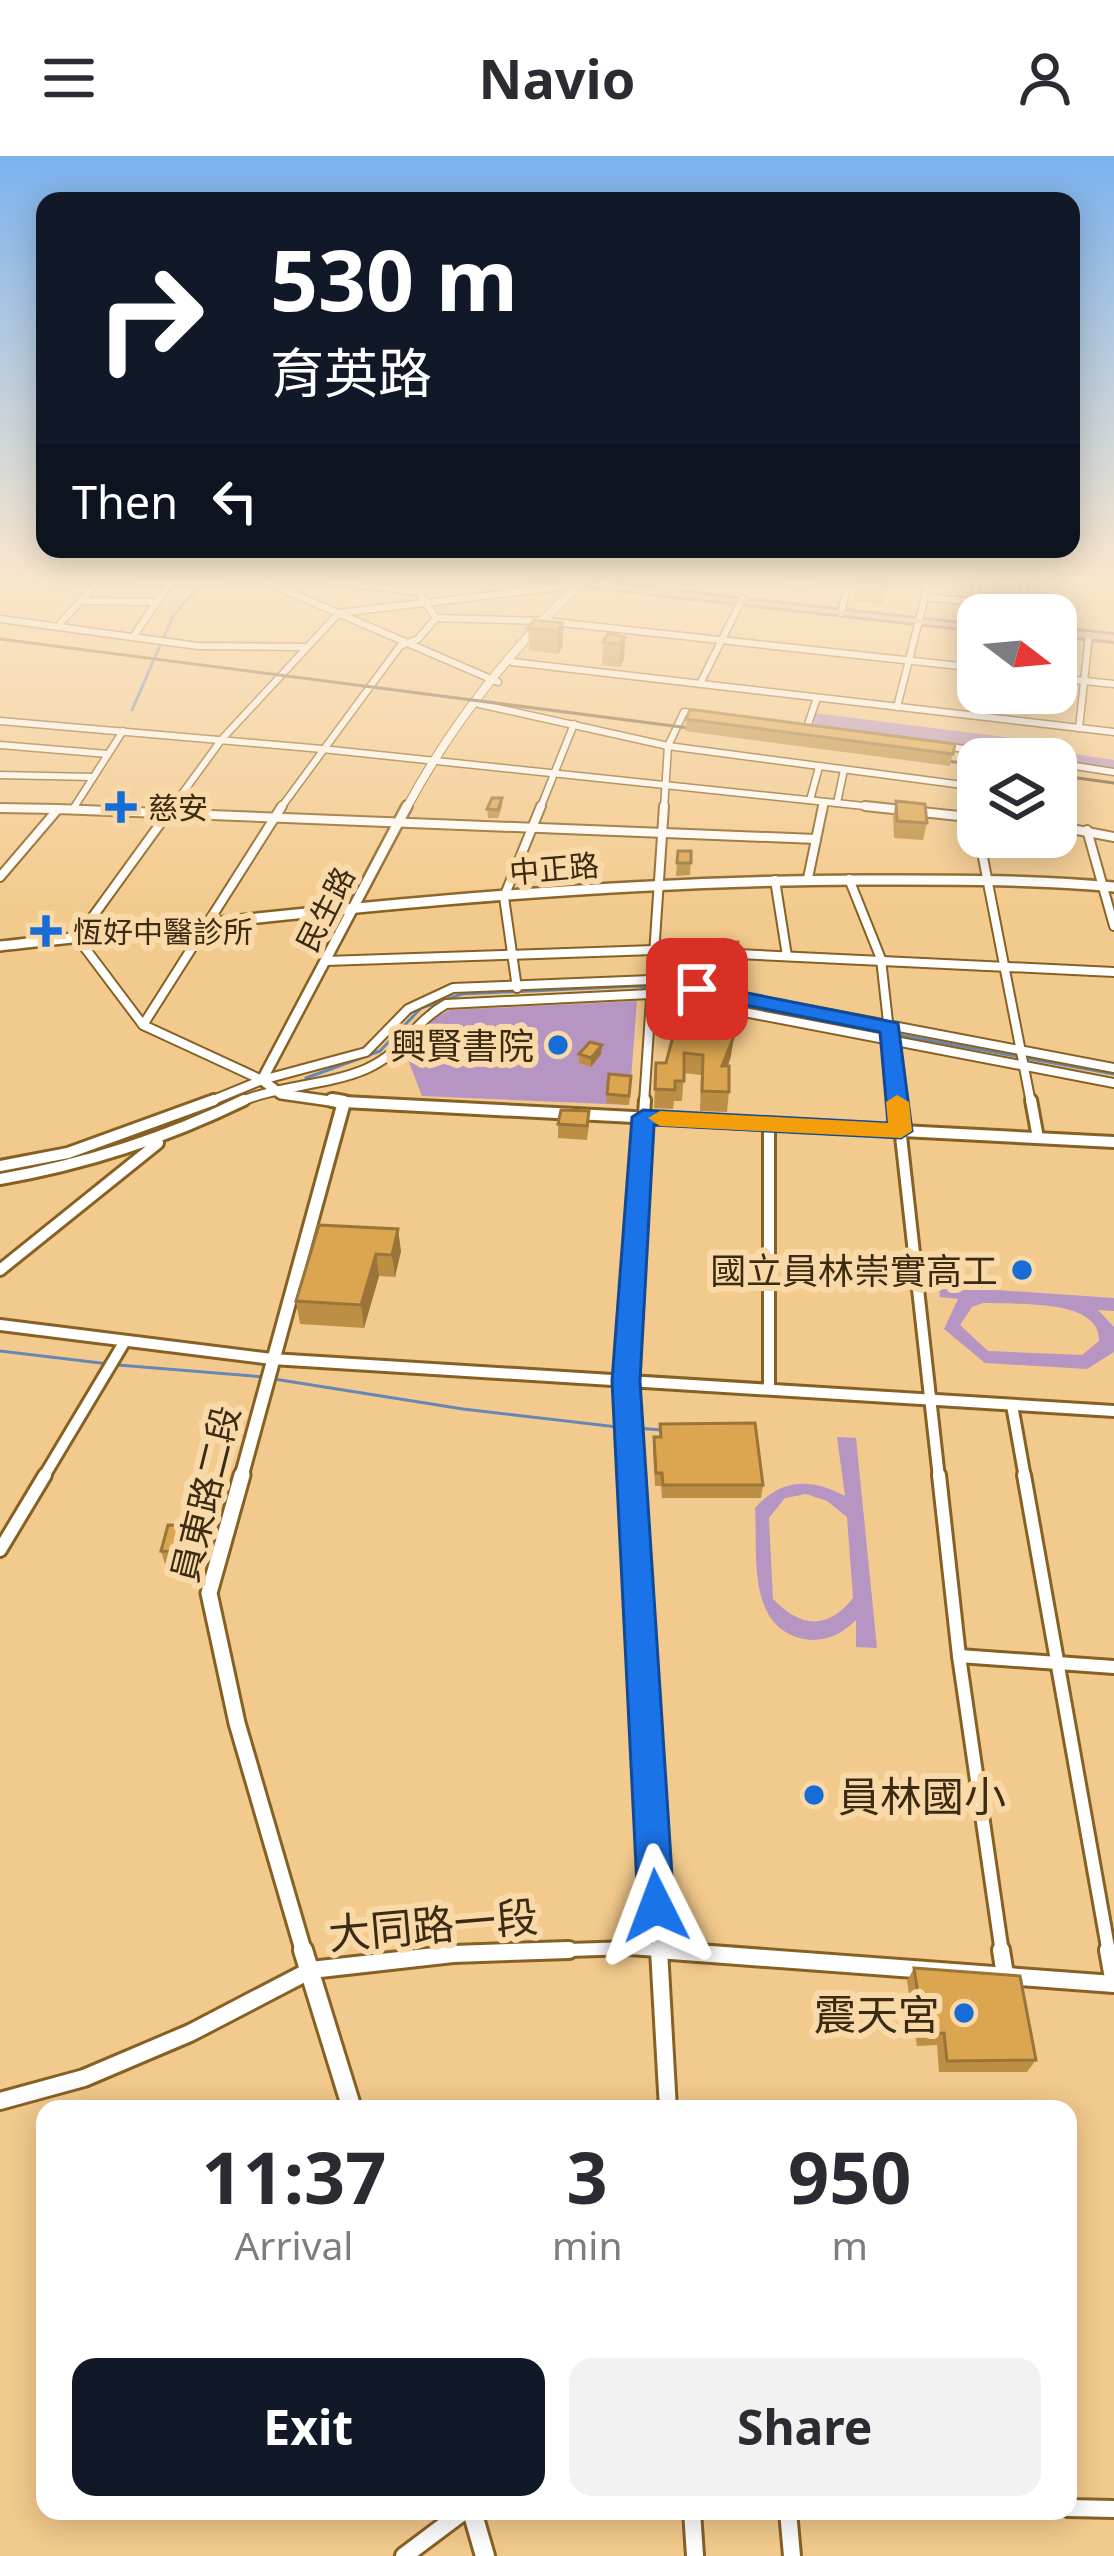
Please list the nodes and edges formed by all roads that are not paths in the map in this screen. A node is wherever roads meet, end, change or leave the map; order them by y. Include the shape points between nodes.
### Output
1 (268, 688) edge
2 (368, 688) edge
3 (493, 688) edge
4 (734, 688) edge
5 (902, 688) edge
6 (1084, 688) edge
7 (818, 698) junction
8 (478, 704) junction
9 (897, 707) junction
10 (707, 715) edge
11 (0, 721) edge
12 (574, 724) junction
13 (787, 724) edge
14 (807, 727) junction
15 (1079, 728) junction
16 (822, 729) edge
17 (123, 731) junction
18 (1114, 732) edge
19 (222, 739) junction
20 (929, 744) edge
21 (0, 745) edge
22 (668, 746) junction
23 (957, 748) edge
24 (322, 749) junction
25 (108, 754) junction
26 (431, 761) junction
27 (1077, 766) edge
28 (819, 767) junction
29 (844, 770) junction
30 (1114, 772) edge
31 (552, 773) junction
32 (0, 775) edge
33 (93, 777) junction
34 (665, 785) junction
35 (957, 785) edge
36 (810, 800) junction
37 (824, 802) junction
38 (837, 803) junction
39 (0, 808) edge
40 (58, 809) junction
41 (74, 809) junction
42 (167, 812) junction
43 (957, 815) edge
44 (274, 817) junction
45 (396, 821) junction
46 (531, 826) junction
47 (1077, 829) edge
48 (1087, 830) junction
49 (660, 833) junction
50 (1114, 837) edge
51 (816, 838) junction
52 (982, 858) edge
53 (0, 877) edge
54 (808, 878) junction
55 (849, 879) junction
56 (776, 880) junction
57 (987, 881) junction
58 (657, 884) junction
59 (1102, 885) junction
60 (1114, 886) edge
61 (504, 897) junction
62 (353, 908) junction
63 (206, 922) junction
64 (1114, 926) edge
65 (83, 935) junction
66 (0, 946) edge
67 (654, 950) junction
68 (512, 954) junction
69 (787, 956) junction
70 (881, 959) junction
71 (326, 961) junction
72 (1004, 964) junction
73 (1114, 972) edge
74 (651, 980) junction
75 (516, 985) junction
76 (650, 994) junction
77 (518, 999) junction
78 (143, 1025) junction
79 (890, 1035) junction
80 (1021, 1054) junction
81 (1114, 1068) edge
82 (1024, 1069) junction
83 (262, 1079) junction
84 (1114, 1083) edge
85 (281, 1094) junction
86 (344, 1102) junction
87 (643, 1117) junction
88 (769, 1124) junction
89 (901, 1131) junction
90 (165, 1138) junction
91 (1038, 1138) junction
92 (1114, 1142) edge
93 (100, 1158) junction
94 (0, 1166) edge
95 (121, 1172) junction
96 (0, 1179) edge
97 (0, 1270) edge
98 (0, 1325) edge
99 (125, 1341) junction
100 (272, 1359) junction
101 (626, 1381) junction
102 (769, 1389) junction
103 (932, 1400) junction
104 (1012, 1405) junction
105 (1114, 1411) edge
106 (0, 1550) edge
107 (958, 1656) junction
108 (1056, 1664) junction
109 (1114, 1667) edge
110 (658, 1951) junction
111 (311, 1970) junction
112 (1005, 1975) junction
113 (1114, 1984) edge
114 (349, 2100) edge
115 (667, 2100) edge
116 (0, 2102) edge
117 (1077, 2508) edge
118 (1114, 2509) edge
119 (455, 2520) edge
120 (471, 2520) edge
121 (693, 2520) edge
122 (789, 2520) edge
123 (404, 2556) edge
124 (485, 2556) edge
125 (695, 2556) edge
126 (792, 2556) edge

1 - 19 street
2 - 24 street
3 - 8 street, 民生路
4 - 7 street
5 - 9 street
6 - 15 street
7 - 9 street
7 - 14 street
8 - 12 street
8 - 26 street, 民生路
9 - 15 street
10 - 22 street via 684,712
11 - 17 street
12 - 22 street
12 - 31 street
13 - 14 street
14 - 16 street
15 - 18 street
17 - 19 street
17 - 25 street
19 - 24 street
19 - 42 street
20 - 23 street
21 - 25 street
22 - 28 street
22 - 34 street
24 - 26 street
24 - 44 street
25 - 33 street
26 - 31 street
26 - 45 street, 民生路
27 - 30 street
28 - 29 street
28 - 36 street
29 - 35 street
29 - 38 street
31 - 34 street
31 - 46 street
32 - 33 street
33 - 41 street
34 - 36 street
34 - 49 street
36 - 37 street
37 - 38 street
37 - 51 street
38 - 43 street
39 - 40 street
40 - 41 street
40 - 53 street
41 - 42 street
42 - 44 street
42 - 65 street
44 - 45 street
44 - 63 street
45 - 46 street
45 - 62 street, 民生路
46 - 49 street
46 - 61 street
47 - 48 street
48 - 50 street
48 - 59 street
49 - 51 street
49 - 58 street
51 - 54 street
52 - 57 street
54 - 55 street, 中正路
54 - 56 street, 中正路
55 - 57 street, 中正路
55 - 70 street
56 - 58 street, 中正路
56 - 69 street
57 - 59 street, 中正路
57 - 72 street
58 - 61 street, 中正路
58 - 67 street
59 - 60 street, 中正路
59 - 64 street
61 - 62 street, 中正路
61 - 68 street
62 - 63 street, 中正路
62 - 71 street, 民生路
63 - 65 street, 中正路
63 - 78 street
65 - 66 street, 中正路
65 - 78 street
67 - 68 street
67 - 69 street
67 - 74 street
68 - 71 street
68 - 75 street
69 - 70 street
70 - 72 street
70 - 79 street
71 - 83 street, 民生路
72 - 73 street
72 - 80 street
74 - 75 street
74 - 76 street
74 - 79 street
75 - 77 street
75 - 83 street via 438,992 408,1009 366,1052
76 - 77 street
76 - 79 street
76 - 87 street
77 - 85 street via 446,1004 421,1018 386,1059
78 - 83 street
79 - 80 street
79 - 82 street
79 - 89 street
80 - 81 street
80 - 82 street
82 - 84 street
82 - 91 street
83 - 85 street
83 - 94 street via 153,1126
85 - 86 street
85 - 90 street via 249,1098
86 - 87 street
86 - 100 street, 員東路二段
87 - 88 street
87 - 101 street
88 - 89 street
88 - 102 street
89 - 91 street
89 - 103 street
90 - 93 street
90 - 95 street
91 - 92 street
93 - 95 street
93 - 96 street
95 - 97 street
98 - 99 street
99 - 100 street
99 - 106 street
100 - 101 street
100 - 111 street, 員東路二段 via 209,1593 249,1768
101 - 102 street
101 - 110 street
102 - 103 street
103 - 104 street
103 - 107 street
104 - 105 street
104 - 108 street
107 - 108 street
107 - 112 street
108 - 109 street
108 - 113 street
110 - 111 street, 大同路一段 via 526,1949
110 - 112 street, 大同路一段
110 - 115 street
111 - 114 street, 員東路二段
111 - 116 street, 大同路一段 via 84,2078
112 - 113 street, 大同路一段
117 - 118 street
119 - 123 street
120 - 124 street
121 - 125 street
122 - 126 street

